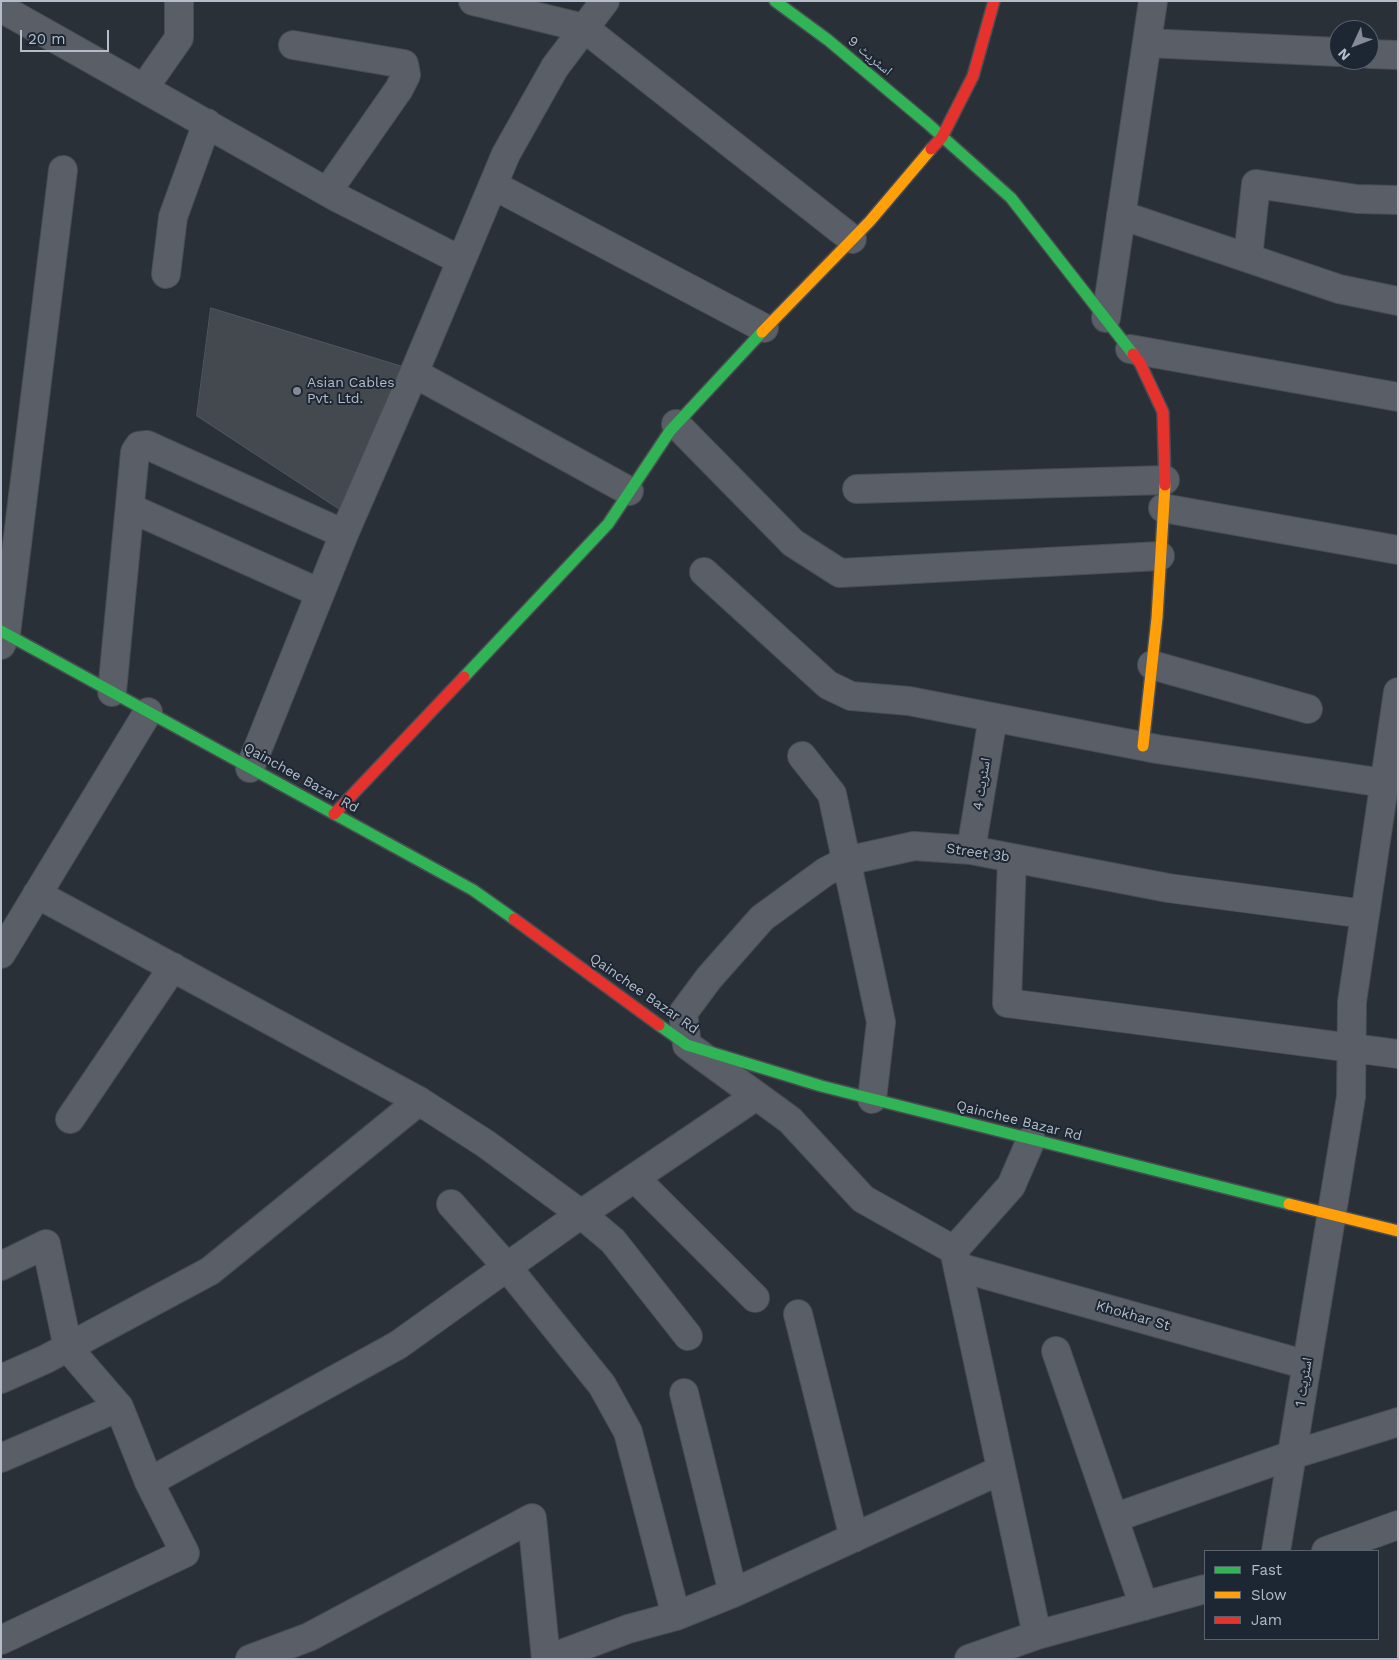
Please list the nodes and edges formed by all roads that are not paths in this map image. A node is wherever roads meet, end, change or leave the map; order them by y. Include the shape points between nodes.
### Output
1 (2, 1) edge
2 (179, 1) edge
3 (474, 1) edge
4 (605, 1) edge
5 (776, 1) edge
6 (994, 1) edge
7 (1152, 1) edge
8 (1, 8) edge
9 (584, 28) junction
10 (1147, 43) junction
11 (293, 45) dead end
12 (1329, 52) edge
13 (1379, 54) edge
14 (1398, 55) edge
15 (144, 88) junction
16 (207, 123) junction
17 (942, 137) junction
18 (63, 170) dead end
19 (492, 185) junction
20 (327, 192) junction
21 (1398, 200) edge
22 (1121, 215) junction
23 (852, 239) junction
24 (1248, 257) junction
25 (460, 260) junction
26 (166, 274) dead end
27 (1398, 301) edge
28 (1106, 318) junction
29 (764, 328) junction
30 (1130, 349) junction
31 (414, 373) junction
32 (1398, 396) edge
33 (676, 424) junction
34 (1164, 480) junction
35 (857, 490) dead end
36 (630, 491) junction
37 (130, 508) junction
38 (1163, 508) junction
39 (344, 534) junction
40 (1398, 550) edge
41 (1160, 556) junction
42 (704, 572) dead end
43 (320, 593) junction
44 (3, 636) edge
45 (1152, 664) junction
46 (112, 692) junction
47 (1398, 692) edge
48 (1308, 709) dead end
49 (148, 712) junction
50 (993, 717) junction
51 (1143, 746) junction
52 (1393, 755) edge
53 (802, 756) dead end
54 (250, 768) junction
55 (1384, 783) junction
56 (334, 814) junction
57 (970, 850) junction
58 (1012, 858) junction
59 (846, 861) junction
60 (38, 894) junction
61 (1365, 914) junction
62 (1, 954) edge
63 (173, 968) junction
64 (687, 1045) junction
65 (1351, 1049) junction
66 (1398, 1054) edge
67 (756, 1096) junction
68 (872, 1099) junction
69 (419, 1101) junction
70 (70, 1118) dead end
71 (1030, 1140) junction
72 (635, 1178) junction
73 (450, 1204) dead end
74 (1331, 1213) junction
75 (581, 1214) junction
76 (1398, 1231) edge
77 (956, 1258) junction
78 (1, 1266) edge
79 (507, 1267) junction
80 (755, 1298) dead end
81 (798, 1314) dead end
82 (688, 1336) dead end
83 (68, 1348) junction
84 (1056, 1351) dead end
85 (1308, 1365) junction
86 (1, 1379) edge
87 (684, 1393) dead end
88 (118, 1407) junction
89 (1398, 1422) edge
90 (1292, 1455) junction
91 (1, 1458) edge
92 (1001, 1470) junction
93 (149, 1482) junction
94 (1114, 1518) junction
95 (1398, 1525) edge
96 (854, 1538) junction
97 (1276, 1550) edge
98 (1329, 1550) edge
99 (1204, 1589) edge
100 (733, 1593) junction
101 (1144, 1606) junction
102 (676, 1616) junction
103 (1037, 1635) junction
104 (1, 1640) edge
105 (250, 1659) edge
106 (547, 1659) edge
107 (969, 1659) edge

1 - 8 street
2 - 15 street via 179,38
3 - 9 street
4 - 9 street
5 - 17 street, اسٹریٹ 9 via 828,40
6 - 17 street via 973,76
7 - 10 street
8 - 15 street
9 - 19 street via 555,67
9 - 23 street
10 - 12 street
10 - 22 street
11 - 20 street via 404,64 406,75 399,89
13 - 14 street
15 - 16 street
16 - 20 street
16 - 26 street via 173,217
17 - 23 street
17 - 28 street, اسٹریٹ 9 via 1011,198
18 - 44 street
19 - 25 street
19 - 29 street
20 - 25 street
21 - 24 street via 1357,199 1256,184
22 - 24 street
22 - 28 street
23 - 29 street
24 - 27 street via 1339,289
25 - 31 street
28 - 30 street, اسٹریٹ 9
29 - 33 street
30 - 32 street
30 - 34 street, اسٹریٹ 9 via 1163,412
31 - 36 street
31 - 39 street
33 - 36 street
33 - 41 street via 793,543 840,573
34 - 35 street
34 - 38 street, اسٹریٹ 9
36 - 56 street via 608,524
37 - 39 street via 135,452 139,446 147,445
37 - 43 street
37 - 46 street
38 - 40 street
38 - 41 street, اسٹریٹ 9
39 - 43 street
41 - 45 street, اسٹریٹ 9
42 - 50 street via 828,685 851,696 909,701
43 - 54 street
44 - 46 street, Qainchee Bazar Rd
45 - 48 street
45 - 51 street, اسٹریٹ 9
46 - 49 street, Qainchee Bazar Rd
47 - 52 street, اسٹریٹ 1
49 - 54 street, Qainchee Bazar Rd
49 - 60 street
50 - 51 street
50 - 57 street, اسٹریٹ 4
51 - 55 street
52 - 55 street, اسٹریٹ 1
53 - 59 street via 832,794
54 - 56 street, Qainchee Bazar Rd
55 - 61 street, اسٹریٹ 1
56 - 64 street, Qainchee Bazar Rd via 473,890
57 - 58 street, Street 3b
57 - 59 street, Street 3b via 914,846
58 - 61 street, Street 3b via 1168,888
58 - 65 street via 1007,1003
59 - 64 street, Street 3b via 825,872 762,918 715,970 683,1014
59 - 68 street via 881,1022
60 - 62 street
60 - 63 street
61 - 65 street, اسٹریٹ 1 via 1352,1002
63 - 69 street
63 - 70 street
64 - 67 street, Khokhar St
64 - 68 street, Qainchee Bazar Rd
65 - 66 street
65 - 74 street, اسٹریٹ 1 via 1351,1097
67 - 72 street
67 - 77 street, Khokhar St via 790,1120 863,1198
68 - 71 street, Qainchee Bazar Rd
69 - 75 street via 486,1144
69 - 83 street via 210,1271
71 - 74 street, Qainchee Bazar Rd
71 - 77 street via 1011,1186
72 - 75 street
72 - 80 street
73 - 79 street
74 - 76 street, Qainchee Bazar Rd
74 - 85 street, اسٹریٹ 1
75 - 79 street
75 - 82 street via 613,1241
77 - 85 street, Khokhar St
77 - 92 street
78 - 83 street via 46,1244
79 - 93 street via 398,1345
79 - 102 street via 602,1385 628,1432
81 - 96 street
83 - 86 street
83 - 88 street
84 - 94 street
85 - 90 street, اسٹریٹ 1
87 - 100 street
88 - 91 street
88 - 93 street
89 - 90 street
90 - 94 street
90 - 97 street, اسٹریٹ 1
92 - 96 street
92 - 103 street
93 - 104 street via 185,1553
94 - 101 street
95 - 98 street
96 - 100 street
99 - 101 street
100 - 102 street
101 - 103 street
102 - 106 street via 628,1629
103 - 107 street
105 - 106 street via 309,1638 532,1518

